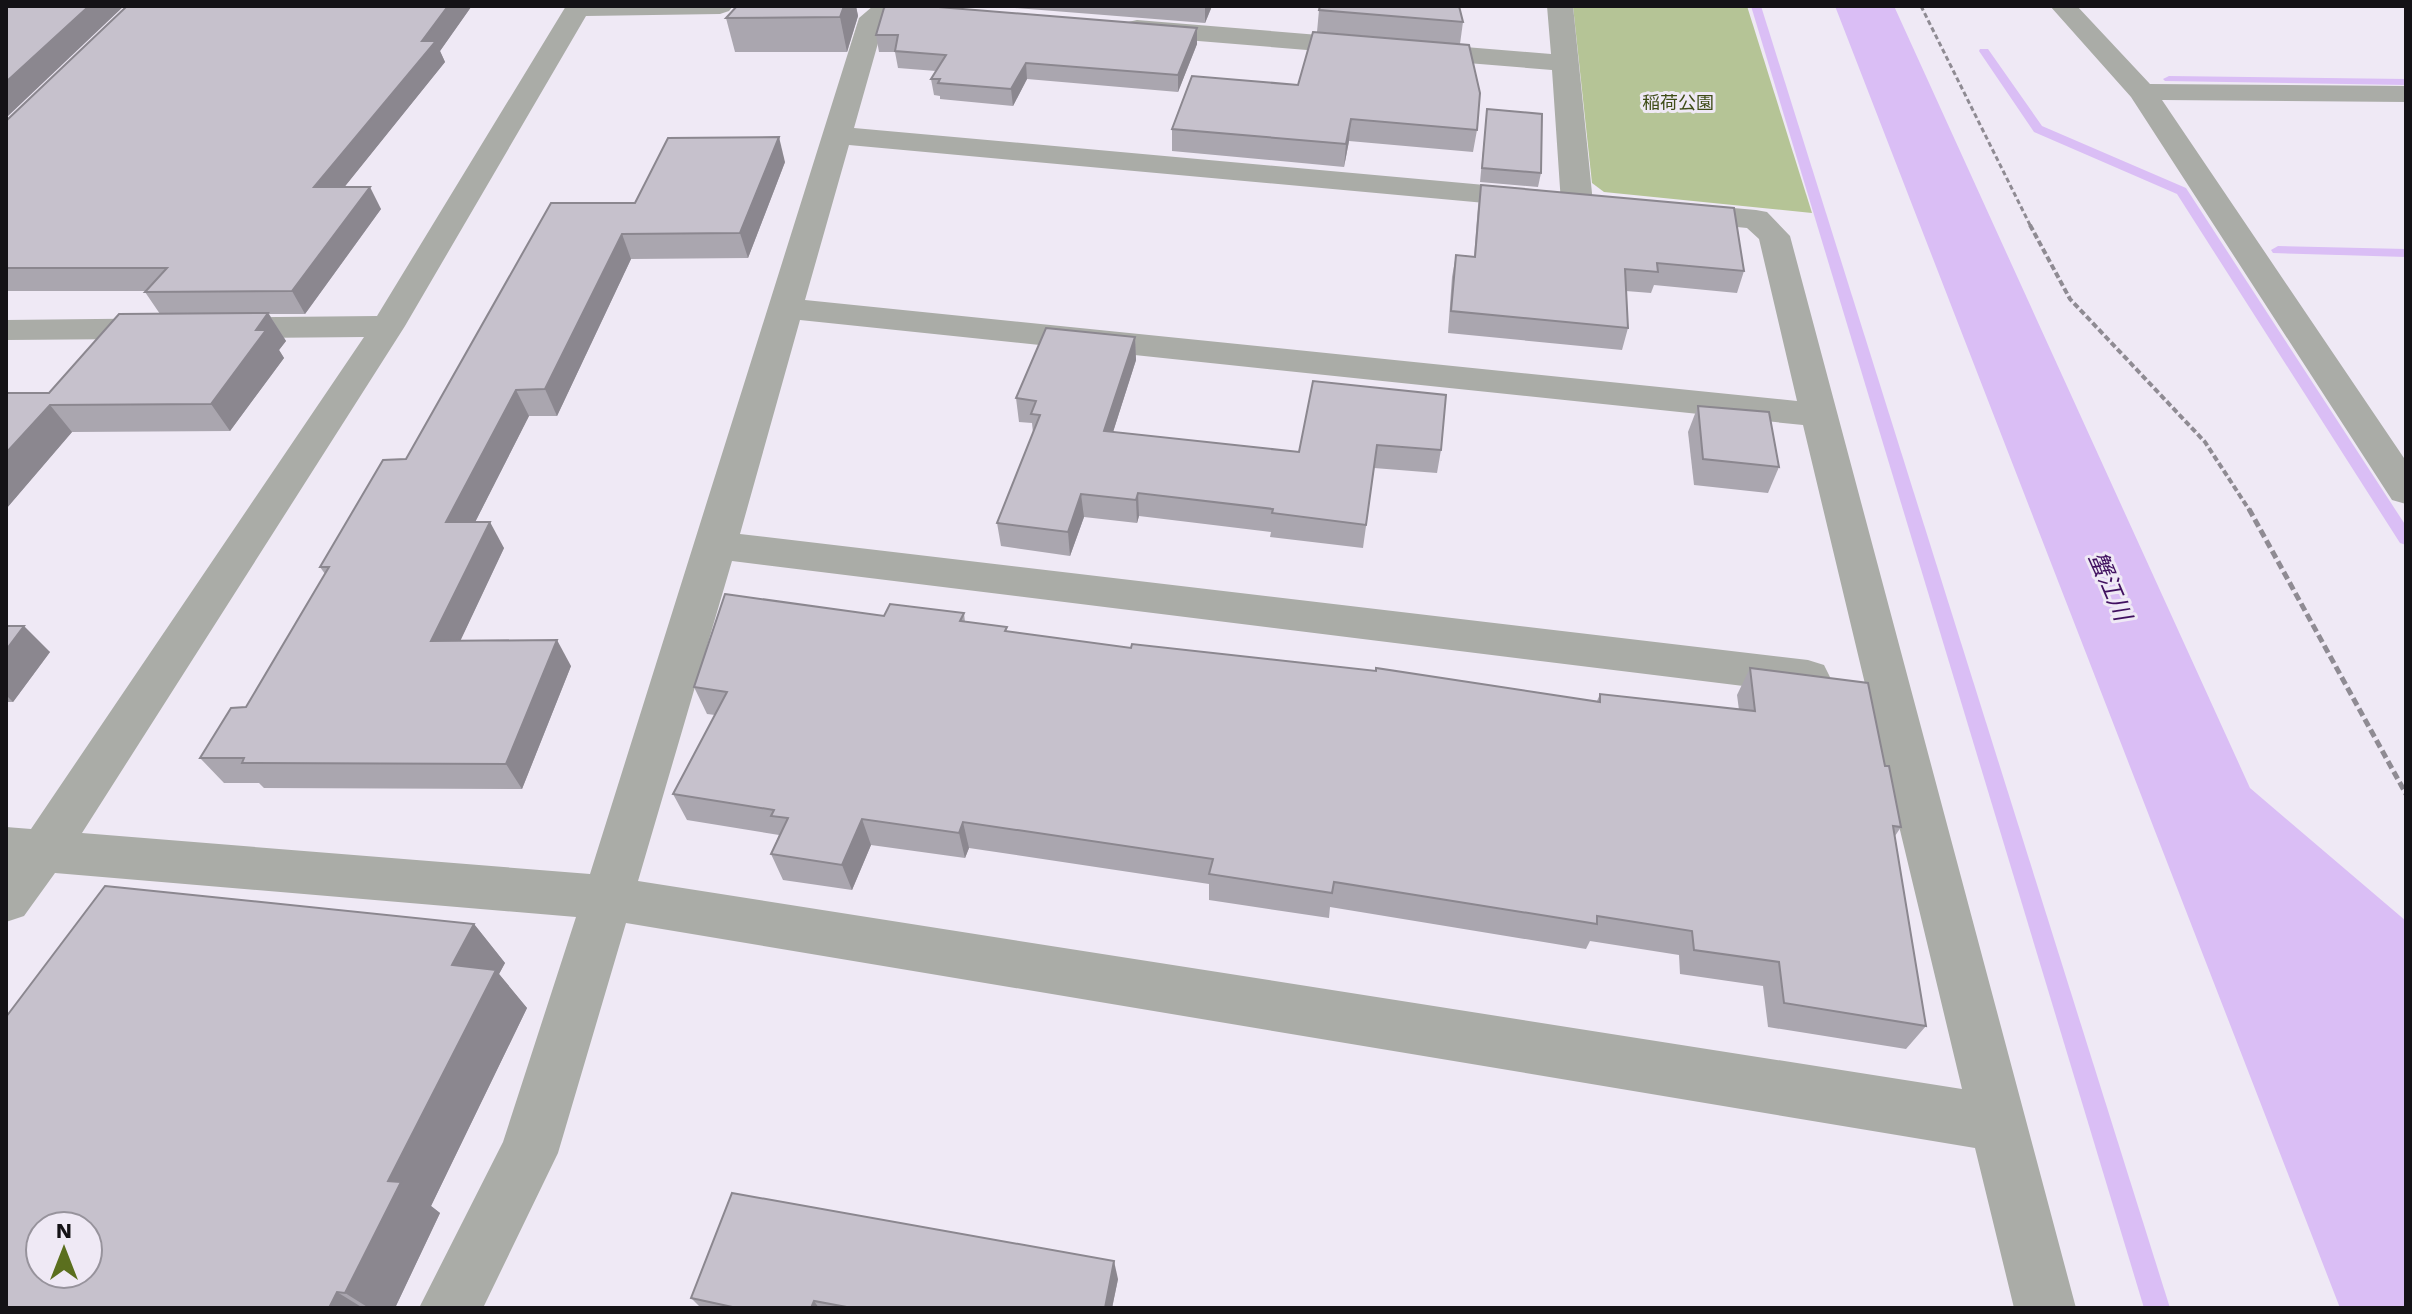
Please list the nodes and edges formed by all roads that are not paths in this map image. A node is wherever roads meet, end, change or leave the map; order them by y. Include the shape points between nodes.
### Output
1 (720, 6) edge
2 (858, 6) edge
3 (1232, 6) edge
4 (1560, 6) edge
5 (2063, 6) edge
6 (579, 7) edge
7 (887, 8) junction
8 (919, 11) edge
9 (1110, 26) edge
10 (1221, 35) junction
11 (1565, 63) junction
12 (2142, 92) junction
13 (2406, 94) edge
14 (838, 135) junction
15 (1652, 210) edge
16 (786, 308) junction
17 (388, 326) junction
18 (6, 330) edge
19 (1819, 415) junction
20 (2401, 477) edge
21 (716, 545) junction
22 (1886, 687) junction
23 (25, 849) edge
24 (608, 898) junction
25 (6, 900) edge
26 (1997, 1123) junction
27 (450, 1308) edge
28 (2045, 1308) edge

1 - 6 street
2 - 7 street
3 - 10 street
4 - 11 street
5 - 12 street
6 - 17 street
7 - 8 street
7 - 14 street via 872,18
9 - 10 street
10 - 11 street
11 - 14 street via 1592,204
12 - 13 street
12 - 20 street
14 - 16 street
15 - 19 street via 1756,219 1774,236
16 - 19 street
16 - 21 street
17 - 18 street
17 - 23 street
19 - 22 street
21 - 22 street
21 - 24 street
22 - 26 street
23 - 24 street
23 - 25 street
24 - 26 street
24 - 27 street via 529,1153
26 - 28 street

